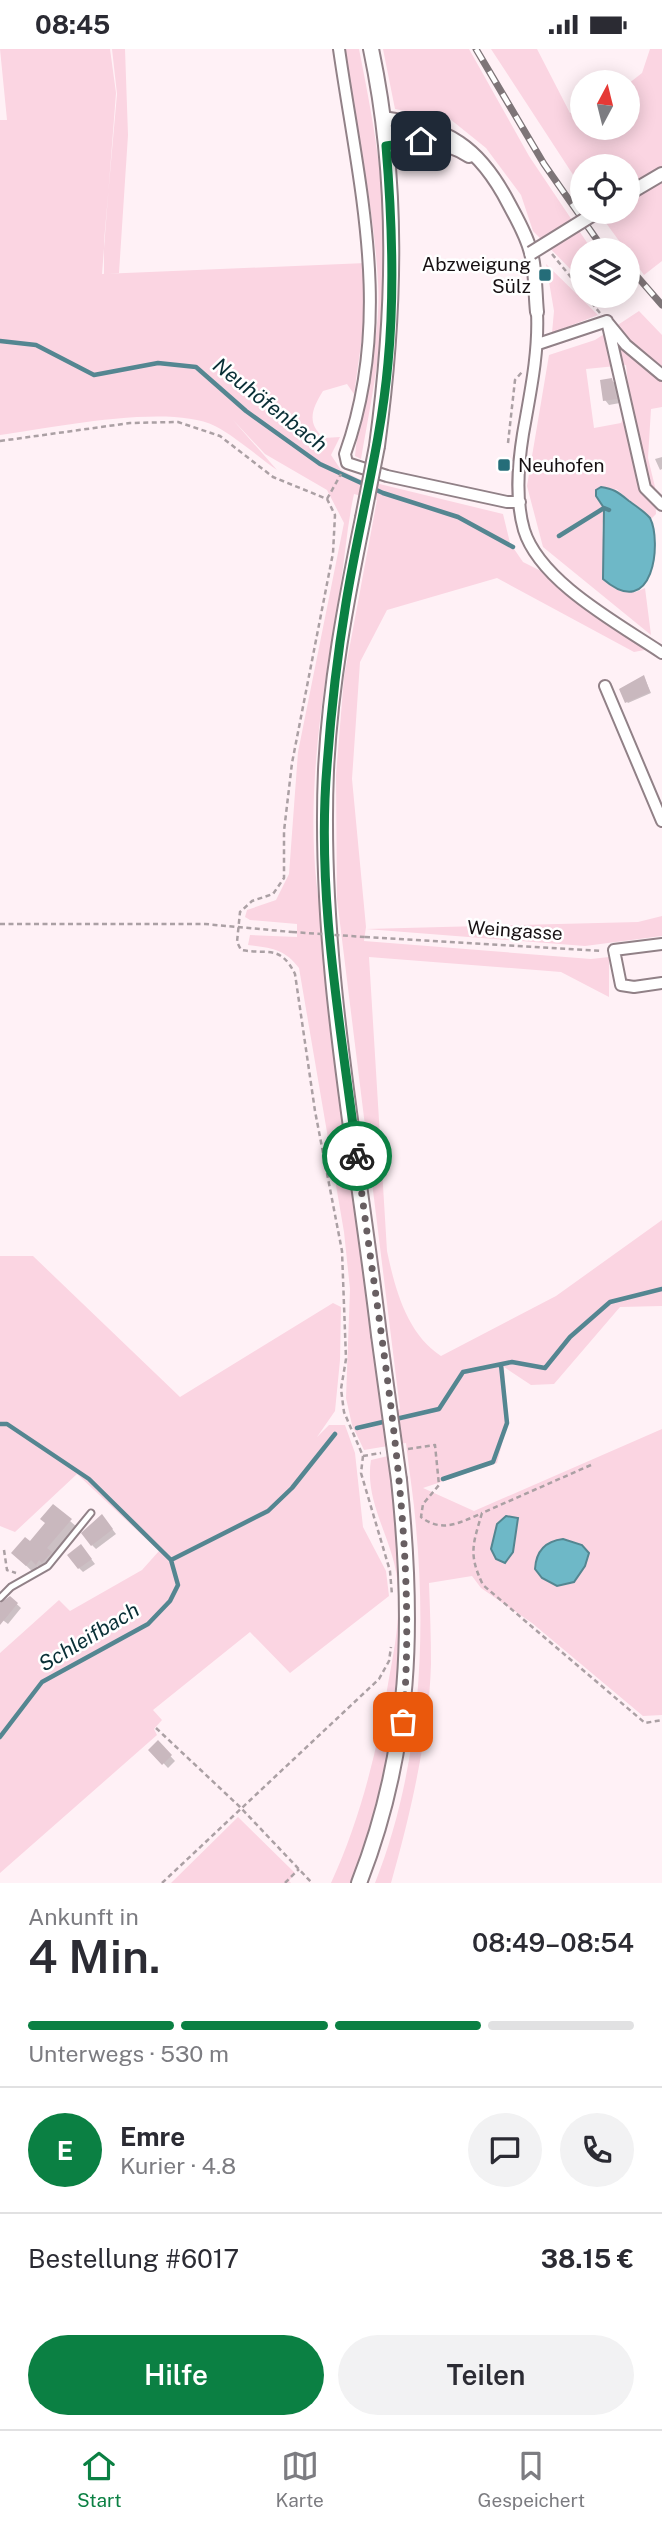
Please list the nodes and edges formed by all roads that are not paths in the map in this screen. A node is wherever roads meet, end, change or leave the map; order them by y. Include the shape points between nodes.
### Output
1 (338, 49) edge
2 (371, 49) edge
3 (383, 118) junction
4 (386, 146) junction
5 (487, 168) junction
6 (662, 174) edge
7 (640, 187) edge
8 (577, 224) edge
9 (531, 253) junction
10 (537, 312) joint
11 (607, 321) junction
12 (538, 344) junction
13 (662, 375) edge
14 (520, 502) junction
15 (662, 505) edge
16 (662, 653) edge
17 (606, 685) dead end
18 (662, 821) edge
19 (662, 944) edge
20 (662, 983) edge
21 (91, 1513) dead end
22 (0, 1598) edge
23 (359, 1883) edge

1 - 14 street via 369,250 372,304 368,357 345,454 347,463 387,476
2 - 3 main road
3 - 4 main road
3 - 5 street via 447,135 475,153
4 - 5 street via 421,141 444,144
4 - 23 main road, bridge via 393,283 388,363 334,684 326,769 326,851 341,1041 399,1480 408,1604 403,1722 380,1827
5 - 9 street
6 - 7 street
8 - 9 street, bridge
9 - 10 street
10 - 12 street
11 - 12 street
11 - 13 street via 626,345
11 - 15 street via 645,488
12 - 14 street via 519,465
14 - 16 street via 524,530 554,575
17 - 18 street
19 - 20 street via 614,950 621,985 634,988
21 - 22 lane via 48,1566

